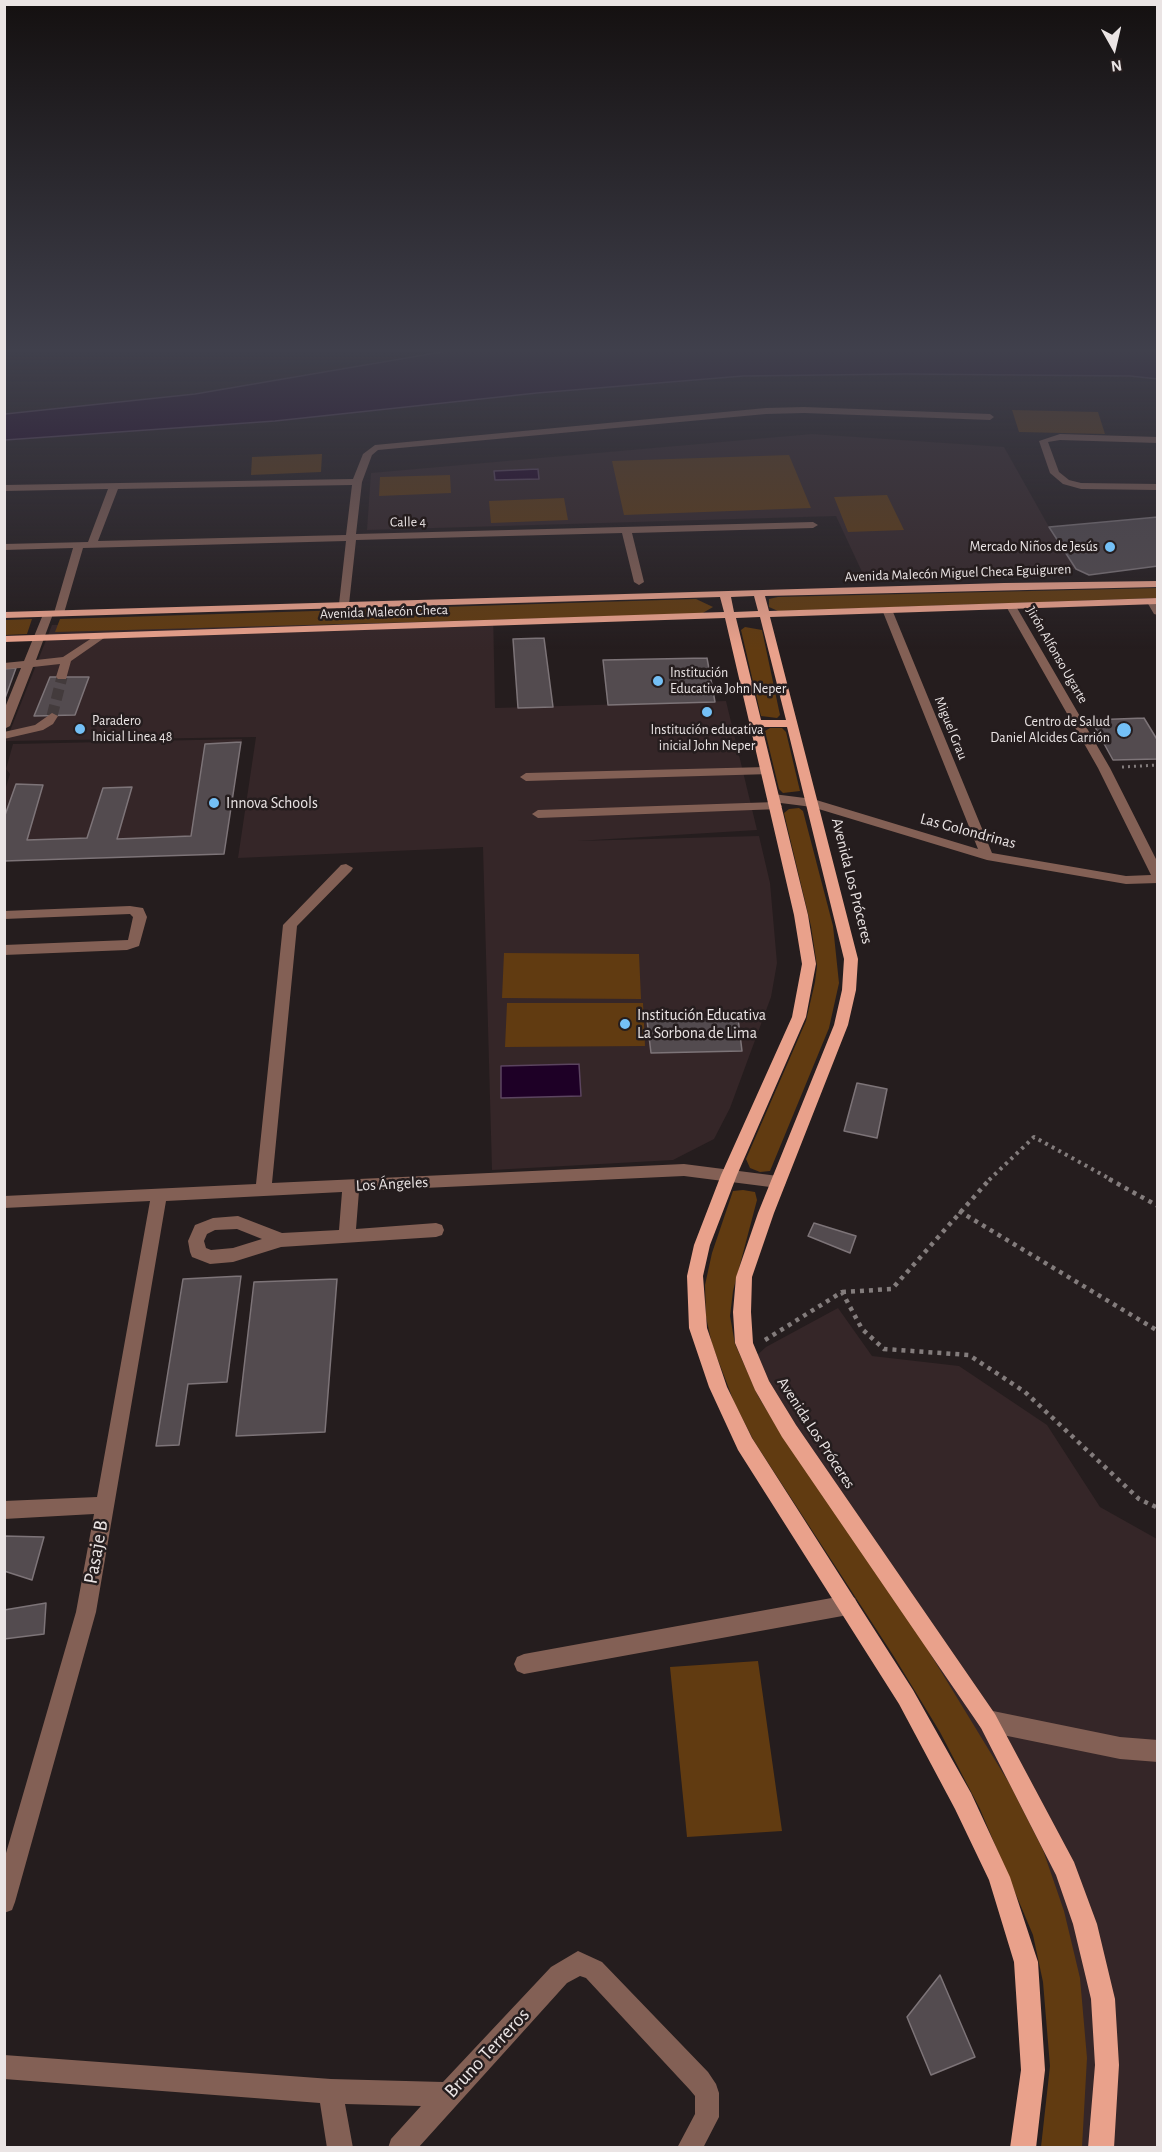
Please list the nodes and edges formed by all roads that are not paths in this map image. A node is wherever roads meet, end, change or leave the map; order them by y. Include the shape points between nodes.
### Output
1 (373, 449) edge
2 (1046, 449) edge
3 (357, 482) junction
4 (114, 486) junction
5 (1158, 487) edge
6 (4, 488) edge
7 (813, 525) dead end
8 (626, 530) junction
9 (353, 537) junction
10 (92, 544) junction
11 (79, 545) junction
12 (4, 547) edge
13 (639, 582) dead end
14 (1158, 584) edge
15 (759, 594) junction
16 (725, 596) junction
17 (344, 604) junction
18 (1156, 605) edge
19 (1012, 608) junction
20 (888, 612) junction
21 (54, 613) junction
22 (4, 615) edge
23 (764, 616) junction
24 (731, 617) junction
25 (102, 636) junction
26 (39, 638) junction
27 (4, 639) edge
28 (66, 660) junction
29 (30, 663) junction
30 (4, 666) edge
31 (62, 677) tunnel mouth
32 (52, 716) tunnel mouth
33 (792, 723) junction
34 (756, 724) junction
35 (4, 726) edge
36 (4, 736) edge
37 (767, 771) junction
38 (526, 777) dead end
39 (775, 802) junction
40 (813, 803) junction
41 (538, 814) dead end
42 (987, 856) junction
43 (346, 868) dead end
44 (1158, 878) edge
45 (4, 915) edge
46 (4, 950) edge
47 (729, 1175) junction
48 (778, 1182) junction
49 (351, 1186) junction
50 (263, 1190) junction
51 (159, 1195) junction
52 (4, 1202) edge
53 (436, 1230) dead end
54 (347, 1237) junction
55 (281, 1240) dead end
56 (104, 1505) junction
57 (4, 1510) edge
58 (848, 1605) junction
59 (524, 1664) dead end
60 (988, 1721) junction
61 (1158, 1751) edge
62 (4, 1902) edge
63 (4, 2067) edge
64 (331, 2091) junction
65 (448, 2095) junction
66 (340, 2148) edge
67 (400, 2148) edge
68 (689, 2148) edge
69 (1023, 2148) edge
70 (1101, 2148) edge

1 - 3 street
2 - 5 street via 1055,473 1066,482 1081,486
3 - 4 street
3 - 9 street
4 - 6 street
4 - 10 street
7 - 8 street, Calle 4
8 - 9 street, Calle 4
8 - 13 street
9 - 10 street, Calle 4
9 - 17 street
10 - 11 street, Calle 4
11 - 12 street, Calle 4
11 - 21 street
14 - 15 main road, Avenida Malecón Miguel Checa Eguiguren
15 - 16 main road, Avenida Malecón Checa
15 - 23 main road, Avenida Los Próceres
16 - 17 main road, Avenida Malecón Checa
16 - 24 main road
17 - 21 main road, Avenida Malecón Checa
18 - 19 main road
19 - 20 main road
19 - 44 street, Jirón Alfonso Ugarte via 1104,768
20 - 23 main road
20 - 42 street, Miguel Grau
21 - 22 main road, Avenida Malecón Checa
21 - 26 street
23 - 24 main road, Avenida Malecón Checa
23 - 33 main road, Avenida Los Próceres
24 - 25 main road, Avenida Malecón Checa
24 - 34 main road
25 - 26 main road, Avenida Malecón Checa
25 - 28 street
26 - 27 main road, Avenida Malecón Checa
26 - 29 street
28 - 29 street
28 - 31 street
29 - 30 street
29 - 35 street
32 - 36 street via 39,728
33 - 34 main road
33 - 40 main road, Avenida Los Próceres
34 - 37 main road
37 - 38 street
37 - 39 main road
39 - 40 street, Las Golondrinas
39 - 41 street, Las Golondrinas
39 - 47 main road via 809,964 799,1017
40 - 42 street, Las Golondrinas
40 - 48 main road, Avenida Los Próceres via 850,959 849,990 841,1025
42 - 44 street, Las Golondrinas via 1126,880
43 - 50 street via 291,926
45 - 46 street via 130,910 140,917 135,943 127,945
47 - 48 street, Los Ángeles
47 - 49 street, Los Ángeles via 684,1170
47 - 58 main road via 702,1245 695,1276 698,1328 718,1387 745,1444
48 - 60 main road, Avenida Los Próceres via 744,1277 741,1312 747,1352 761,1385 789,1431
49 - 50 street, Los Ángeles
49 - 54 street
50 - 51 street, Los Ángeles
51 - 52 street, Los Ángeles
51 - 56 street, Pasaje B
53 - 54 street
54 - 55 street
56 - 57 street
56 - 62 street, Pasaje B via 86,1612
58 - 59 street
58 - 69 main road via 906,1697 963,1801 999,1876 1015,1923 1026,1962 1033,2060
60 - 61 street via 1120,1748
60 - 70 main road, Avenida Los Próceres via 1066,1870 1085,1924 1103,1999 1107,2065
63 - 64 street
64 - 65 street
64 - 66 street
65 - 67 street, Bruno Terreros
65 - 68 street, Bruno Terreros via 560,1974 578,1963 594,1970 707,2093 707,2117

